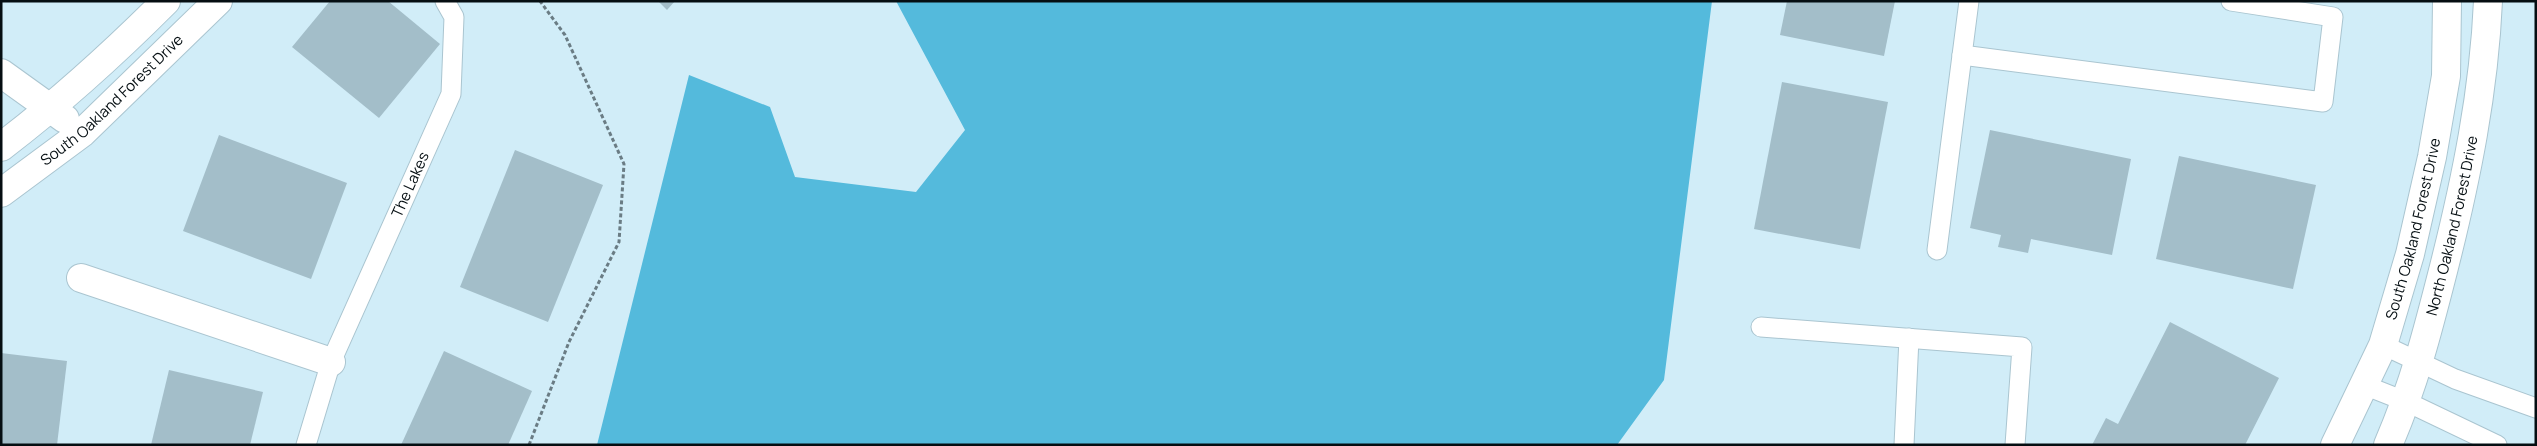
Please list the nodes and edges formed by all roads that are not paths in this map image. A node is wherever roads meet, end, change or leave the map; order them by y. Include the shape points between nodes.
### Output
1 (166, 1) edge
2 (218, 1) edge
3 (445, 1) edge
4 (1969, 1) edge
5 (2231, 1) edge
6 (2447, 1) edge
7 (2488, 1) edge
8 (1962, 55) junction
9 (1, 73) edge
10 (52, 108) junction
11 (82, 133) junction
12 (1, 147) edge
13 (1, 193) edge
14 (1937, 250) dead end
15 (81, 278) dead end
16 (1761, 327) dead end
17 (1909, 338) junction
18 (2383, 345) junction
19 (331, 362) junction
20 (2420, 363) junction
21 (2364, 385) junction
22 (2407, 402) junction
23 (2536, 408) edge
24 (306, 445) edge
25 (1904, 445) edge
26 (2016, 445) edge
27 (2335, 445) edge
28 (2388, 445) edge
29 (2498, 445) edge

1 - 10 street, South Oakland Forest Drive via 106,62
2 - 11 street, South Oakland Forest Drive
3 - 19 lane, The Lakes via 454,17 451,94
4 - 8 lane
5 - 8 lane via 2333,17 2323,102
6 - 18 street, South Oakland Forest Drive via 2446,76 2432,157 2410,254
7 - 20 street, North Oakland Forest Drive via 2470,161
8 - 14 lane
9 - 10 street
10 - 11 street
10 - 12 street, South Oakland Forest Drive
11 - 13 street, South Oakland Forest Drive
15 - 19 street
16 - 17 lane
17 - 25 lane
17 - 26 lane via 2022,347
18 - 20 lane
18 - 21 street, South Oakland Forest Drive
19 - 24 lane, The Lakes
20 - 22 street, North Oakland Forest Drive
20 - 23 lane
21 - 22 lane
21 - 27 street, South Oakland Forest Drive
22 - 28 street, North Oakland Forest Drive
22 - 29 lane

